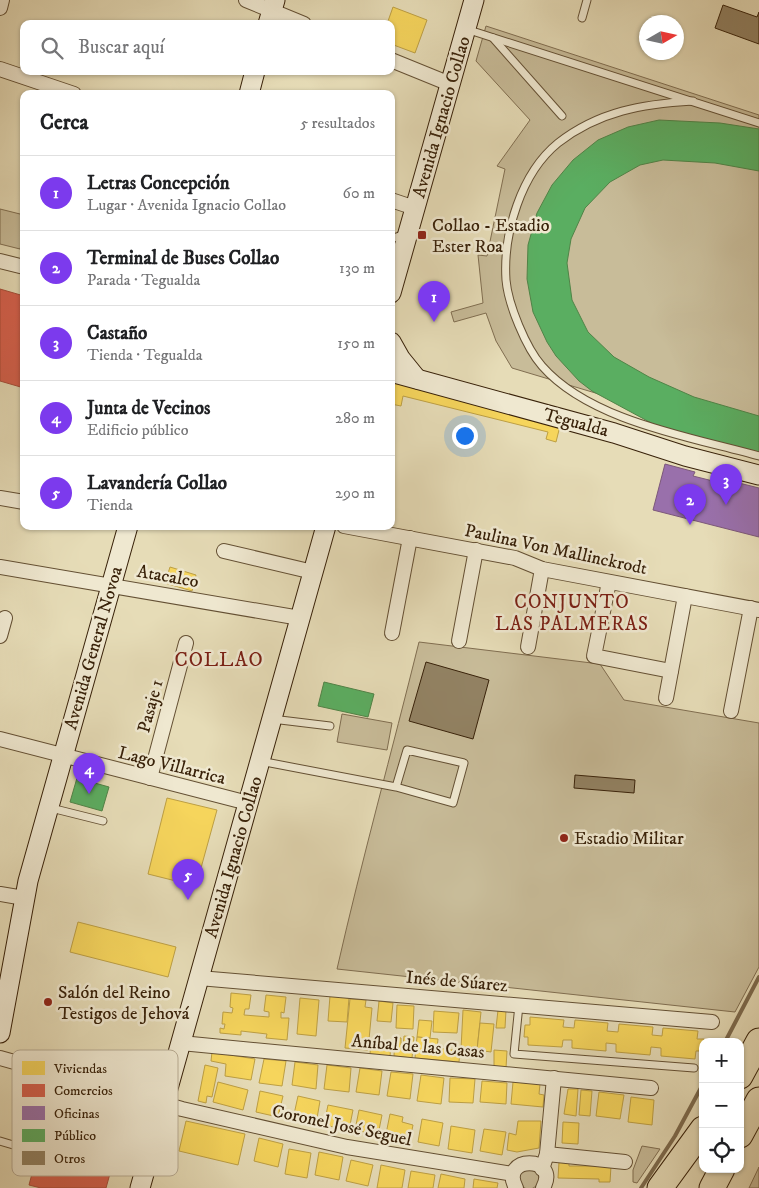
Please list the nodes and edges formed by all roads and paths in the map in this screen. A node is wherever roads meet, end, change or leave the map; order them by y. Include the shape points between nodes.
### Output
1 (2, 0) edge
2 (246, 0) edge
3 (474, 0) edge
4 (587, 0) edge
5 (0, 8) edge
6 (272, 11) edge
7 (582, 18) dead end
8 (294, 20) edge
9 (466, 29) junction
10 (493, 38) junction
11 (395, 62) edge
12 (0, 69) edge
13 (254, 75) edge
14 (450, 84) junction
15 (62, 90) edge
16 (250, 90) edge
17 (693, 102) junction
18 (562, 116) dead end
19 (759, 123) edge
20 (395, 201) edge
21 (415, 208) junction
22 (400, 236) edge
23 (0, 261) edge
24 (20, 266) edge
25 (395, 268) edge
26 (395, 349) edge
27 (395, 373) edge
28 (417, 380) junction
29 (759, 456) edge
30 (759, 475) edge
31 (0, 498) edge
32 (20, 501) edge
33 (127, 530) edge
34 (325, 530) edge
35 (366, 530) edge
36 (410, 538) junction
37 (476, 550) junction
38 (224, 551) dead end
39 (0, 567) edge
40 (542, 569) junction
41 (313, 572) junction
42 (609, 582) junction
43 (111, 585) junction
44 (685, 596) junction
45 (755, 609) edge
46 (5, 618) dead end
47 (300, 618) junction
48 (392, 633) dead end
49 (0, 636) edge
50 (459, 641) dead end
51 (186, 643) dead end
52 (528, 647) dead end
53 (671, 671) junction
54 (666, 698) dead end
55 (731, 711) dead end
56 (272, 719) junction
57 (330, 726) dead end
58 (0, 739) edge
59 (63, 756) junction
60 (260, 761) junction
61 (150, 778) junction
62 (396, 787) junction
63 (248, 803) junction
64 (48, 807) junction
65 (103, 820) dead end
66 (0, 894) edge
67 (24, 898) junction
68 (199, 978) junction
69 (519, 1005) junction
70 (712, 1022) dead end
71 (0, 1033) edge
72 (759, 1040) edge
73 (181, 1043) junction
74 (178, 1054) edge
75 (694, 1068) dead end
76 (744, 1068) edge
77 (554, 1078) junction
78 (651, 1088) dead end
79 (759, 1100) edge
80 (178, 1106) edge
81 (744, 1128) edge
82 (699, 1134) edge
83 (0, 1141) edge
84 (12, 1145) edge
85 (699, 1153) edge
86 (547, 1154) junction
87 (625, 1162) dead end
88 (542, 1168) junction
89 (721, 1173) edge
90 (722, 1173) edge
91 (515, 1181) edge
92 (543, 1188) edge
93 (660, 1188) edge
94 (680, 1188) edge
95 (712, 1188) edge
96 (717, 1188) edge

1 - 5 street
2 - 6 street
3 - 9 main road, Avenida Ignacio Collao
4 - 7 lane
6 - 8 street
9 - 10 lane
9 - 14 main road, Avenida Ignacio Collao
10 - 17 lane
10 - 18 lane
11 - 14 street
12 - 15 street
13 - 16 main road
14 - 21 main road, Avenida Ignacio Collao
17 - 19 lane
17 - 29 lane via 624,109 583,127 558,144 533,170 516,209 508,244 507,285 521,329 542,366 570,391 610,413
20 - 21 street
21 - 22 main road, Avenida Ignacio Collao
22 - 25 main road, Avenida Ignacio Collao
23 - 24 street
26 - 28 main road
27 - 28 main road, Tegualda
28 - 30 main road, Tegualda
31 - 32 street
33 - 43 main road, Avenida General Novoa
34 - 41 main road, Avenida Ignacio Collao
35 - 36 street, Paulina Von Mallinckrodt
36 - 37 street, Paulina Von Mallinckrodt
36 - 48 street
37 - 40 street, Paulina Von Mallinckrodt via 515,558
37 - 50 street
38 - 41 street
39 - 43 street, Atacalco
40 - 42 street, Paulina Von Mallinckrodt
40 - 52 street
41 - 47 main road, Avenida Ignacio Collao
42 - 44 street, Paulina Von Mallinckrodt
42 - 53 street via 594,656
43 - 47 street, Atacalco
43 - 59 main road, Avenida General Novoa
44 - 45 street, Paulina Von Mallinckrodt
44 - 53 street
45 - 55 street
46 - 49 street
47 - 56 main road, Avenida Ignacio Collao
51 - 61 street, Pasaje 1
53 - 54 street
56 - 57 lane
56 - 60 main road, Avenida Ignacio Collao
58 - 59 street, Lago Villarrica
59 - 61 street, Lago Villarrica
59 - 64 main road, Avenida General Novoa
60 - 62 lane
60 - 63 main road, Avenida Ignacio Collao
61 - 63 street, Lago Villarrica
62 - 62 lane via 453,803 464,763 407,750
63 - 68 main road, Avenida Ignacio Collao
64 - 65 lane
64 - 67 main road, Avenida General Novoa
66 - 67 street
67 - 71 main road, Avenida General Novoa
68 - 69 street, Inés de Súarez
68 - 73 main road, Avenida Ignacio Collao
69 - 70 street, Inés de Súarez
69 - 75 lane via 514,1054
72 - 76 highway
73 - 74 main road, Avenida Ignacio Collao
73 - 77 street, Aníbal de las Casas
77 - 78 street, Aníbal de las Casas
77 - 86 street
79 - 81 highway
80 - 91 street, Coronel José Seguel via 354,1149
82 - 93 highway
83 - 84 lane
85 - 94 highway
86 - 87 street
86 - 88 street
88 - 91 street via 524,1163 517,1167
88 - 92 street via 546,1177
89 - 95 highway
90 - 96 highway

